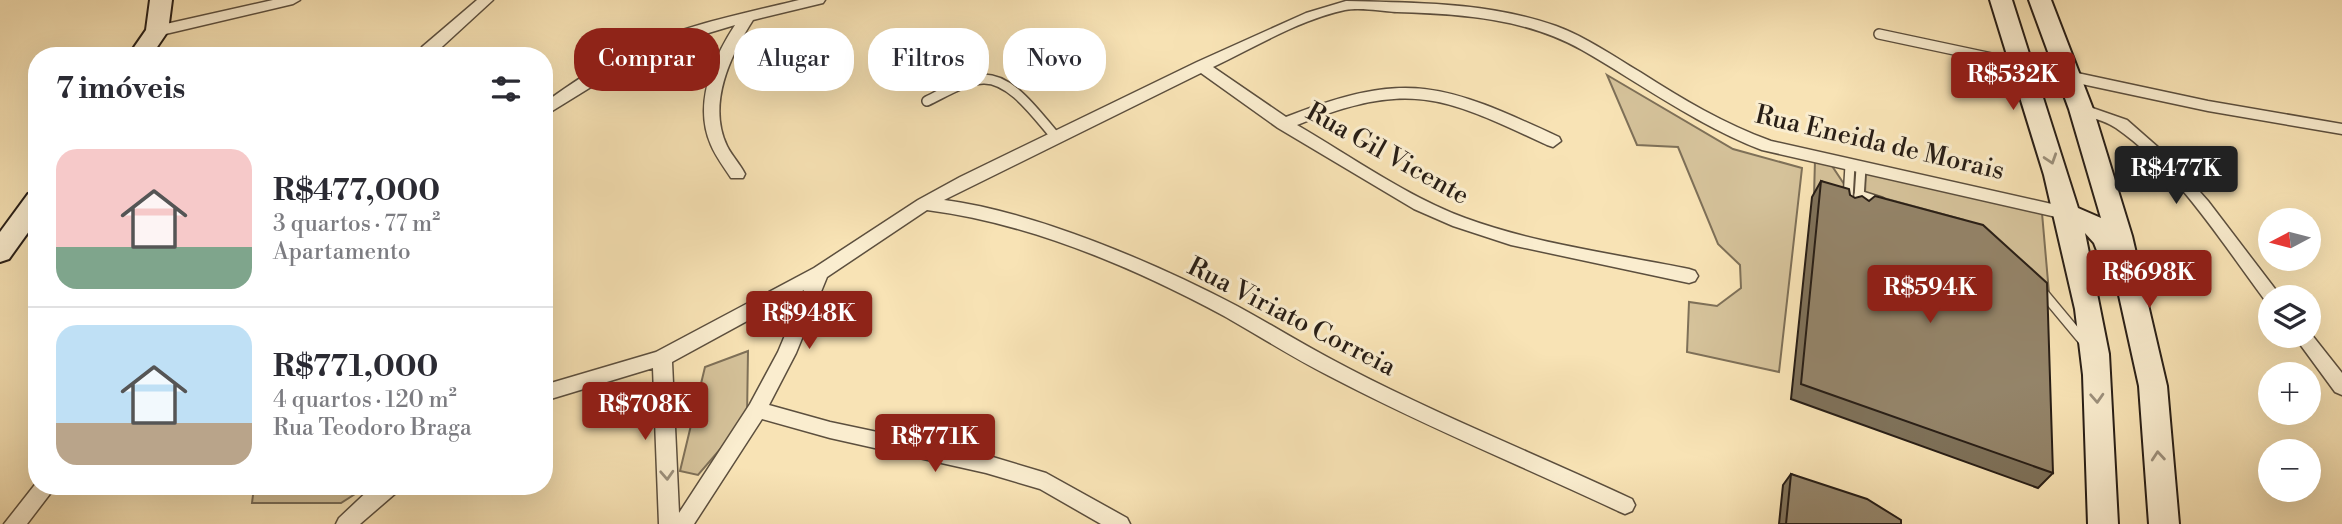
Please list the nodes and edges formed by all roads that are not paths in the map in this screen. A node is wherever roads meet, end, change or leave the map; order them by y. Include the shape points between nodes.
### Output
1 (161, 0) edge
2 (293, 0) edge
3 (486, 0) edge
4 (818, 0) edge
5 (2001, 0) edge
6 (2040, 0) edge
7 (1344, 3) edge
8 (747, 18) junction
9 (157, 31) junction
10 (1879, 34) dead end
11 (145, 47) edge
12 (431, 47) edge
13 (2021, 64) junction
14 (1202, 66) junction
15 (2068, 76) junction
16 (927, 101) dead end
17 (553, 104) edge
18 (2081, 109) junction
19 (1284, 124) junction
20 (2342, 129) edge
21 (1055, 136) junction
22 (1553, 141) dead end
23 (1856, 167) junction
24 (737, 174) dead end
25 (1859, 195) junction
26 (1885, 203) edge
27 (924, 204) junction
28 (1847, 207) edge
29 (1859, 210) edge
30 (28, 213) edge
31 (2065, 213) junction
32 (0, 252) edge
33 (820, 273) junction
34 (1689, 276) dead end
35 (2030, 280) edge
36 (2263, 285) edge
37 (2312, 348) edge
38 (2095, 354) junction
39 (662, 358) junction
40 (2153, 386) junction
41 (553, 387) edge
42 (2342, 387) edge
43 (757, 411) junction
44 (38, 495) edge
45 (378, 495) edge
46 (1625, 505) dead end
47 (14, 524) edge
48 (346, 524) edge
49 (669, 524) edge
50 (683, 524) edge
51 (1120, 524) edge
52 (2103, 524) edge
53 (2164, 524) edge

1 - 9 main road
2 - 9 street
3 - 12 street
4 - 8 street
5 - 13 main road
6 - 15 main road
7 - 14 street, Rua Eneida de Morais
7 - 23 street, Rua Eneida de Morais via 1465,9 1552,30 1733,133
8 - 17 street via 644,49 593,75
8 - 24 street via 726,48 716,78 713,109 717,142
9 - 11 main road
10 - 13 lane
13 -> 31 main road
14 - 19 street, Rua Gil Vicente
14 - 21 street, Rua Eneida de Morais
15 - 18 main road
15 - 20 street
16 - 21 lane via 968,83 995,80
18 - 36 street via 2119,122 2152,151
18 - 40 main road via 2119,236
19 - 22 street via 1355,99 1423,92 1472,106
19 - 34 street, Rua Gil Vicente via 1420,205 1459,222 1511,239
21 - 27 street, Rua Eneida de Morais
23 - 25 lane
23 - 28 lane
23 - 31 street, Rua Eneida de Morais
25 - 26 lane
25 - 29 lane
27 - 33 street, Rua Eneida de Morais
27 - 46 street, Rua Viriato Correia via 964,209 1052,233 1141,268 1342,374
30 - 32 main road
31 - 38 main road
31 - 40 main road via 2098,227 2109,245 2128,328
33 - 39 street, Rua Eneida de Morais
33 - 43 street
35 - 38 lane
37 - 42 street
38 -> 52 main road
39 - 41 street, Rua Eneida de Morais
39 -> 49 street
53 -> 40 main road
43 - 50 street
43 - 51 street via 998,467 1046,482
44 - 47 street
45 - 48 street

